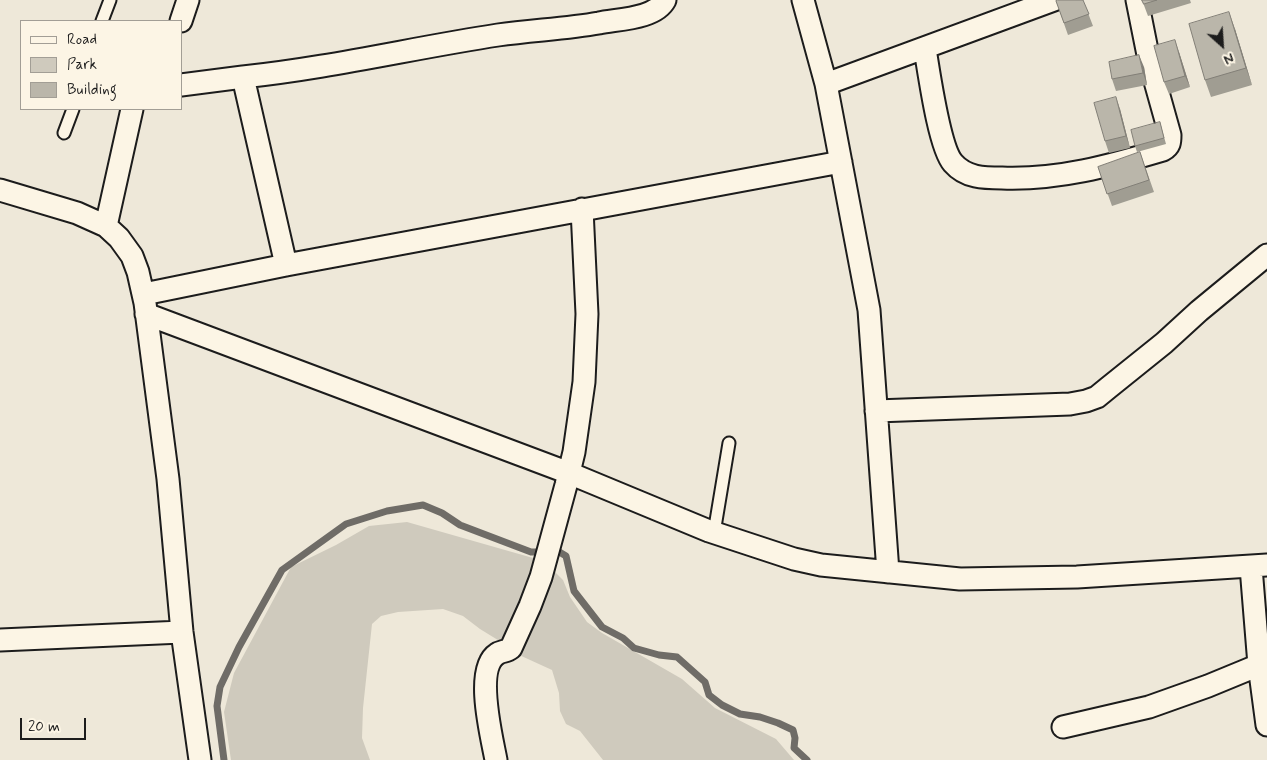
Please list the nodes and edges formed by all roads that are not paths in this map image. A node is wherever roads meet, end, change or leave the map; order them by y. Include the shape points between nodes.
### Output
1 (110, 0) edge
2 (188, 0) edge
3 (664, 0) edge
4 (803, 0) edge
5 (1054, 0) edge
6 (1137, 0) edge
7 (102, 20) edge
8 (181, 20) edge
9 (925, 48) junction
10 (243, 77) junction
11 (826, 84) junction
12 (182, 85) edge
13 (73, 110) edge
14 (132, 110) edge
15 (64, 134) dead end
16 (841, 162) junction
17 (0, 190) edge
18 (582, 209) junction
19 (106, 226) junction
20 (1267, 255) edge
21 (286, 265) junction
22 (145, 304) junction
23 (876, 411) junction
24 (729, 443) dead end
25 (566, 487) junction
26 (714, 533) junction
27 (1259, 566) edge
28 (888, 572) junction
29 (182, 632) junction
30 (0, 640) edge
31 (1259, 665) junction
32 (1267, 725) edge
33 (1063, 727) dead end
34 (200, 760) edge
35 (496, 760) edge

1 - 7 lane
2 - 8 street
3 - 10 street via 658,9 646,15 579,27 499,35
4 - 11 street
5 - 9 street
6 - 9 street via 1170,143 1163,150 1106,167 1024,179 978,177 962,171 946,151
9 - 11 street
10 - 12 street
10 - 21 street
11 - 16 street
13 - 15 lane
14 - 19 street
16 - 18 street
16 - 23 street via 869,310
17 - 19 street via 78,213
18 - 21 street
18 - 25 street via 587,314 584,382
19 - 22 street via 132,256
20 - 23 street via 1097,397 1070,404
21 - 22 street
22 - 25 street
22 - 29 street via 168,479
23 - 28 street
24 - 26 lane
25 - 26 street
25 - 35 street via 530,606 511,648 497,654 487,674 486,707
26 - 28 street via 820,565
27 - 28 street via 1035,579 960,579
27 - 31 street
29 - 30 street
29 - 34 street
31 - 32 street
31 - 33 street via 1149,707

